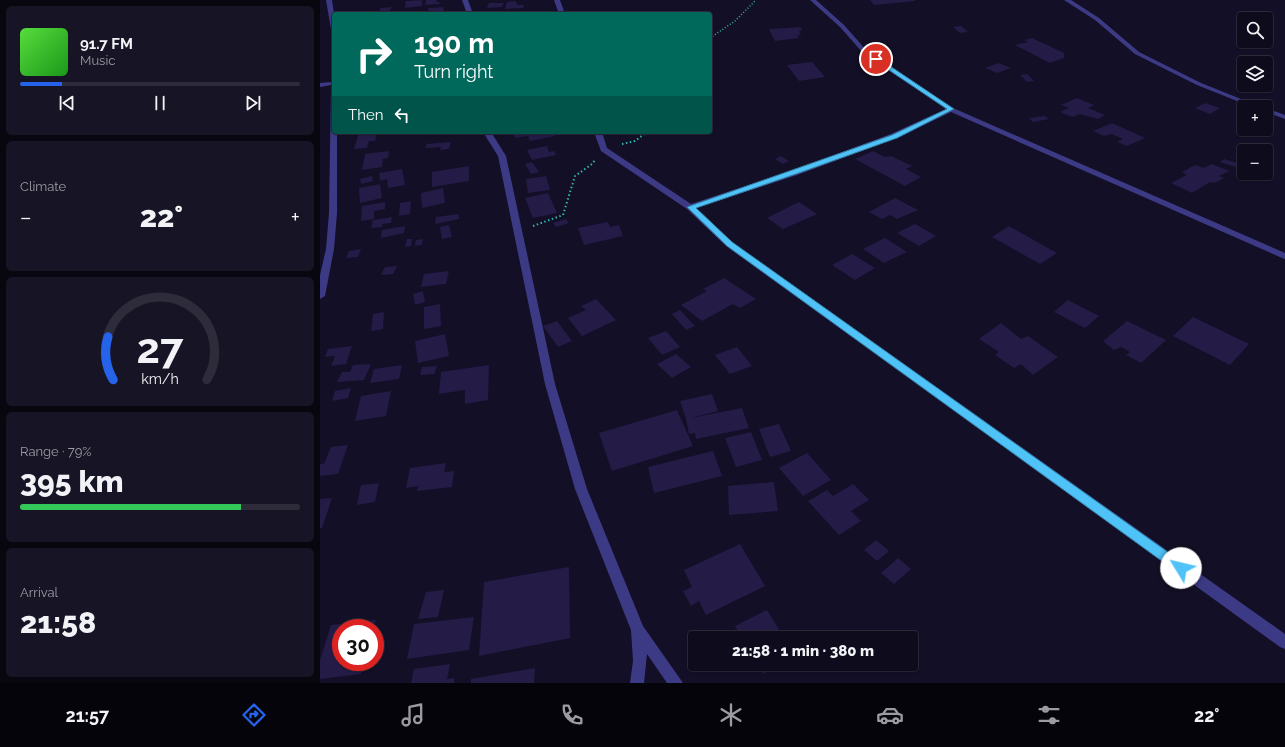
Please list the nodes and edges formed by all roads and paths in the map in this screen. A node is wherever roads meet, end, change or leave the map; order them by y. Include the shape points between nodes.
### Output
1 (329, 0) edge
2 (465, 0) edge
3 (557, 0) edge
4 (756, 0) edge
5 (813, 0) edge
6 (1067, 0) edge
7 (469, 12) edge
8 (561, 12) edge
9 (332, 17) edge
10 (712, 37) edge
11 (332, 83) edge
12 (320, 84) edge
13 (1240, 100) edge
14 (951, 109) junction
15 (1273, 113) edge
16 (1285, 117) edge
17 (334, 134) edge
18 (487, 134) edge
19 (599, 134) edge
20 (643, 134) edge
21 (604, 149) junction
22 (690, 207) junction
23 (517, 232) junction
24 (1285, 256) edge
25 (320, 296) edge
26 (638, 630) junction
27 (1285, 642) edge
28 (637, 683) edge
29 (676, 683) edge

1 - 9 street
2 - 7 street
3 - 8 street
4 - 10 path via 747,11
5 - 14 street via 842,26 865,52
6 - 13 street via 1097,19 1137,53 1198,84
11 - 12 street
14 - 22 street via 887,139
14 - 24 street
15 - 16 street
17 - 25 street via 330,249
18 - 23 street via 502,156
19 - 21 street
20 - 21 path via 635,140
21 - 22 street
21 - 23 path via 592,164 575,176 563,215
22 - 27 street via 729,244
23 - 26 street via 550,384 581,489
26 - 28 street via 640,661
26 - 29 street

